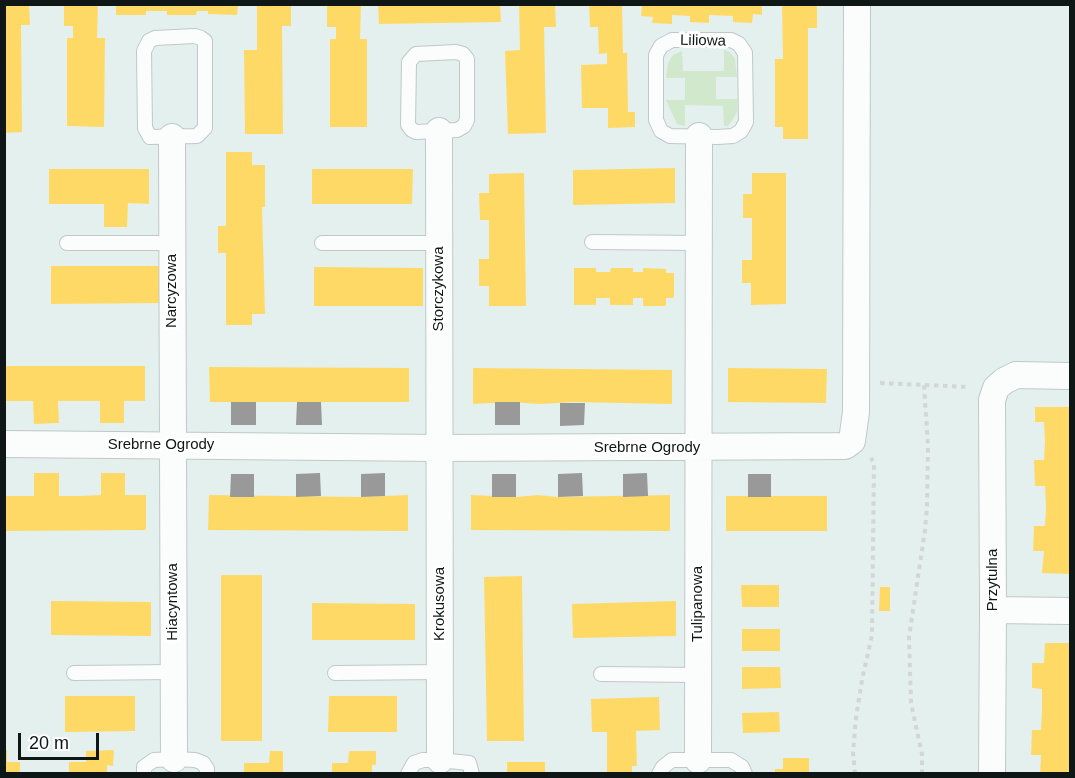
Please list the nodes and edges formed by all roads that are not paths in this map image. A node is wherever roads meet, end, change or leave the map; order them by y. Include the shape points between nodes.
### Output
1 (857, 4) edge
2 (439, 131) junction
3 (172, 136) junction
4 (699, 136) junction
5 (592, 242) dead end
6 (67, 243) dead end
7 (172, 243) junction
8 (322, 243) dead end
9 (439, 243) junction
10 (698, 243) junction
11 (1071, 376) edge
12 (4, 444) edge
13 (172, 445) junction
14 (440, 448) junction
15 (697, 448) junction
16 (993, 610) junction
17 (1071, 611) edge
18 (173, 672) junction
19 (440, 672) junction
20 (74, 673) dead end
21 (335, 673) dead end
22 (601, 674) dead end
23 (698, 675) junction
24 (174, 759) junction
25 (440, 760) junction
26 (698, 760) junction
27 (144, 774) edge
28 (207, 774) edge
29 (408, 774) edge
30 (472, 774) edge
31 (659, 774) edge
32 (745, 774) edge
33 (992, 774) edge

1 - 15 street, Srebrne Ogrody via 852,441 845,447
2 - 2 lane via 457,130 467,120 464,54 416,54 408,63 408,125 416,132
2 - 9 street, Storczykowa
3 - 3 lane via 197,136 205,128 205,41 195,36 155,38 144,51 145,129 150,137
3 - 7 street, Narcyzowa
4 - 4 lane, Liliowa via 733,136 746,122 745,54 739,44 730,40 672,40 661,46 656,55 656,120 661,131 670,136
4 - 10 street
5 - 10 lane
6 - 7 lane
7 - 13 street, Narcyzowa
8 - 9 lane
9 - 14 street, Storczykowa
10 - 15 street
11 - 16 street, Przytulna via 1016,375 996,388 992,400
12 - 13 street, Srebrne Ogrody
13 - 14 street, Srebrne Ogrody
13 - 18 street, Hiacyntowa
14 - 15 street, Srebrne Ogrody
14 - 19 street, Krokusowa
15 - 23 street, Tulipanowa
16 - 17 street
16 - 33 street, Przytulna
18 - 20 lane
18 - 24 street, Hiacyntowa
19 - 21 lane
19 - 25 street, Krokusowa
22 - 23 lane
23 - 26 street, Tulipanowa
24 - 27 lane via 154,760 144,767
24 - 28 lane via 203,763
25 - 29 lane via 414,763
25 - 30 lane via 470,763
26 - 31 lane via 672,760
26 - 32 lane via 731,760

